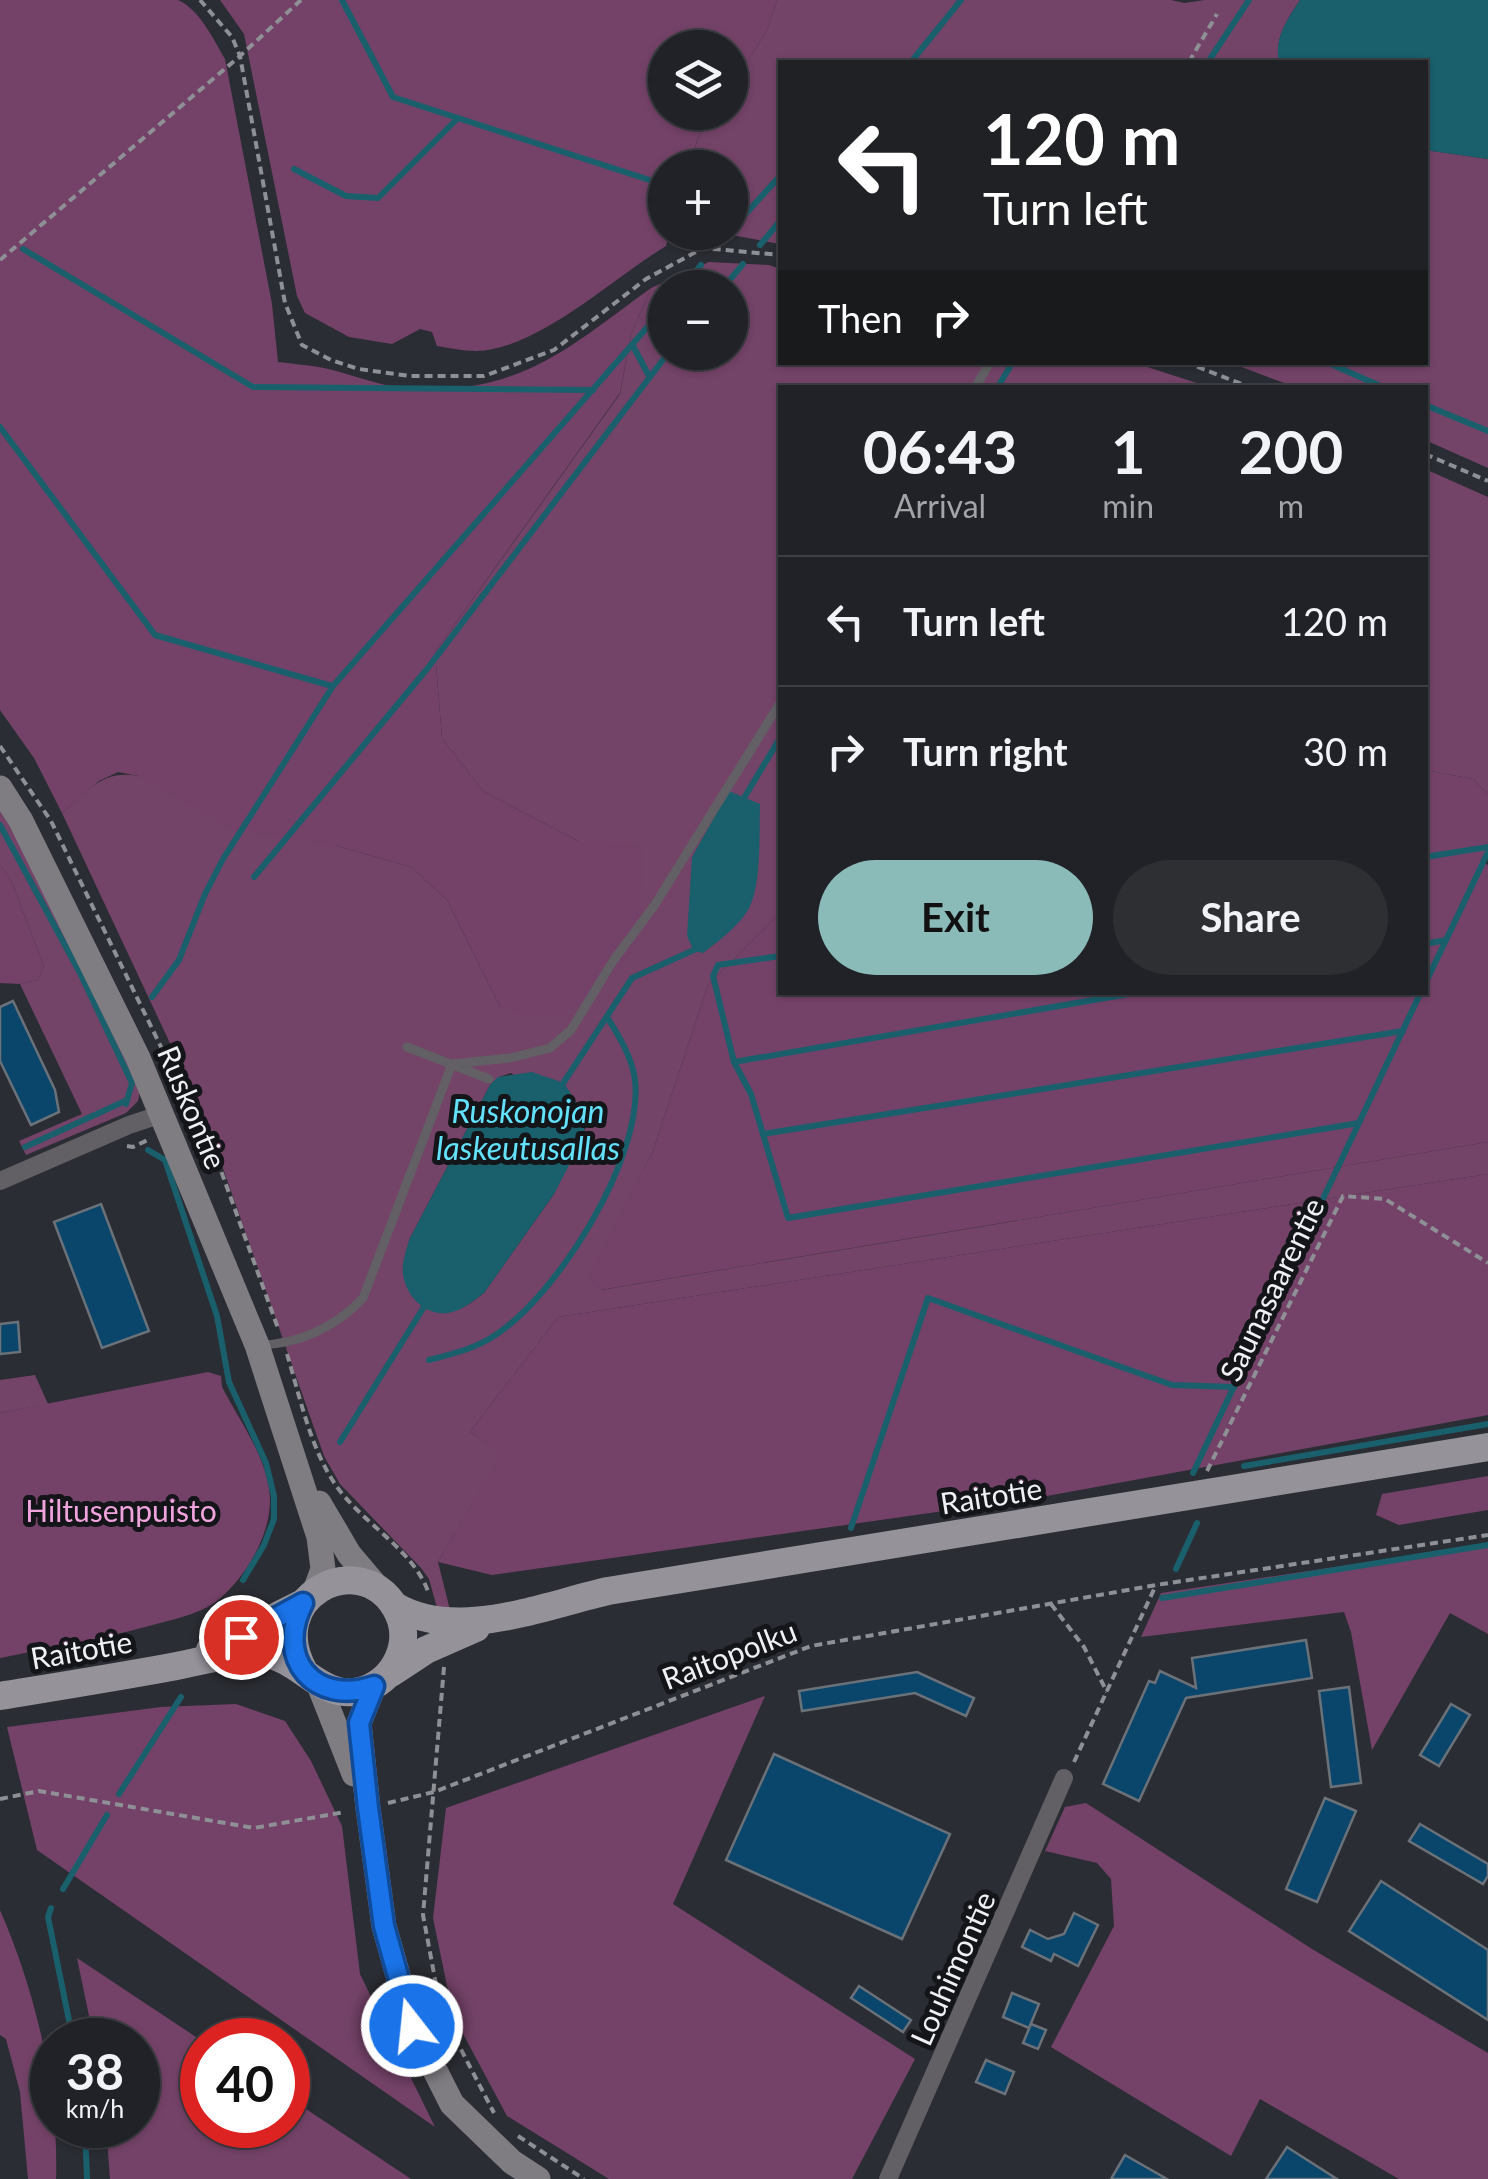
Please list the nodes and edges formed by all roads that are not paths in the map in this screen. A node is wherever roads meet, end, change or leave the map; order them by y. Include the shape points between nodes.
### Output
1 (778, 706) edge
2 (0, 788) edge
3 (407, 1047) dead end
4 (452, 1064) junction
5 (489, 1079) dead end
6 (162, 1114) junction
7 (0, 1181) edge
8 (257, 1346) junction
9 (1488, 1447) edge
10 (296, 1464) junction
11 (309, 1597) junction
12 (388, 1599) junction
13 (437, 1634) junction
14 (172, 1667) junction
15 (312, 1679) junction
16 (382, 1680) junction
17 (0, 1696) edge
18 (1064, 1778) road end
19 (368, 1808) junction
20 (895, 2177) edge
21 (538, 2179) edge

1 - 4 lane via 571,1030 550,1048
2 - 6 main road, Ruskontie
3 - 4 lane
4 - 5 lane
4 - 8 lane via 363,1298 322,1330 284,1345
6 - 7 street
6 - 8 main road, Ruskontie
8 - 10 main road, Ruskontie
9 - 13 main road, Raitotie via 608,1591
10 - 11 main road, Ruskontie via 323,1570
10 - 12 main road, Ruskontie via 349,1554
11 - 12 main road via 349,1580
11 - 14 main road, Raitotie
11 - 15 main road via 294,1619 292,1638 295,1656
12 - 13 main road, Raitotie
12 - 16 main road via 404,1640 400,1658
13 - 16 main road, Raitotie
14 - 15 main road, Raitotie via 260,1654 280,1657
14 - 17 main road, Raitotie
15 - 16 main road via 337,1692
15 - 19 main road
16 - 19 main road via 359,1723
18 - 20 street, Louhimontie
19 - 21 main road via 384,1926 412,2026 452,2104

